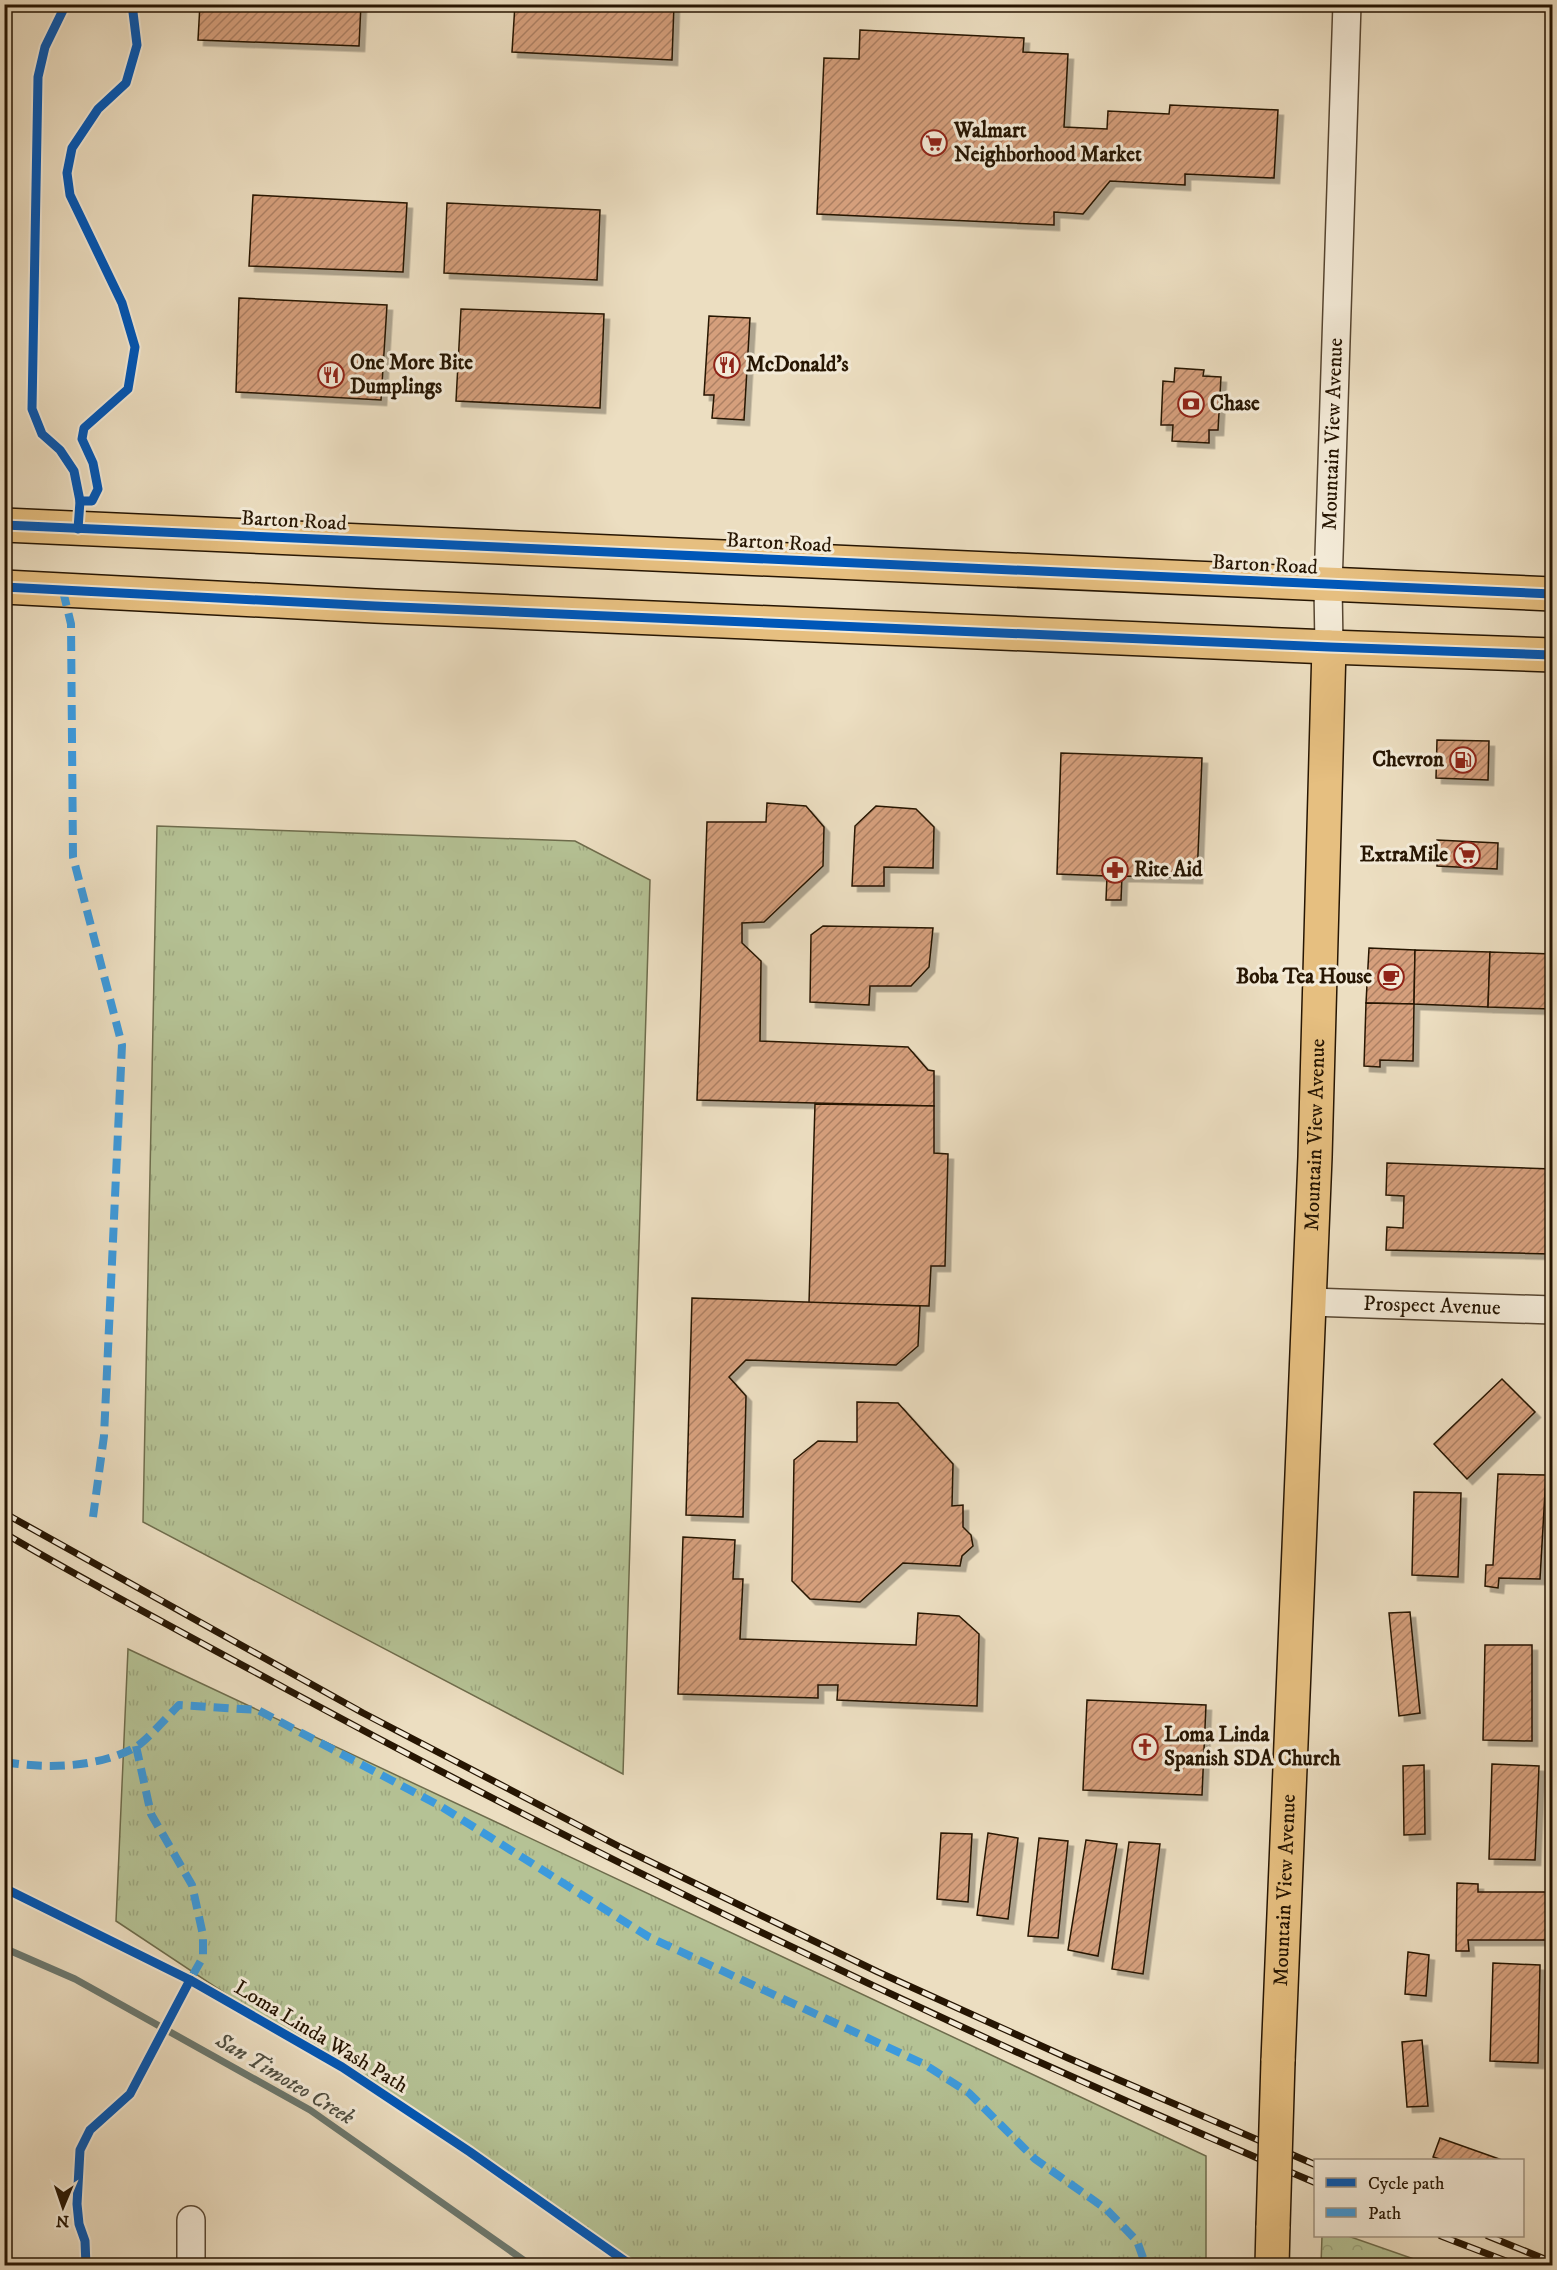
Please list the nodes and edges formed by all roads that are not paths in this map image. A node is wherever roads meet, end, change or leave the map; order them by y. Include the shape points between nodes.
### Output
1 (1347, 4) edge
2 (4, 525) edge
3 (1328, 586) junction
4 (4, 587) edge
5 (1552, 594) edge
6 (1329, 647) junction
7 (1552, 655) edge
8 (1310, 1302) junction
9 (1552, 1310) edge
10 (191, 2220) dead end
11 (191, 2265) edge
12 (1272, 2265) edge

1 - 3 street, Mountain View Avenue
2 - 3 main road, Barton Road
3 - 5 main road, Barton Road
3 - 6 street, Mountain View Avenue
4 - 6 main road
6 - 7 main road
6 - 8 main road, Mountain View Avenue
8 - 9 street, Prospect Avenue
8 - 12 main road, Mountain View Avenue, bridge
10 - 11 street

